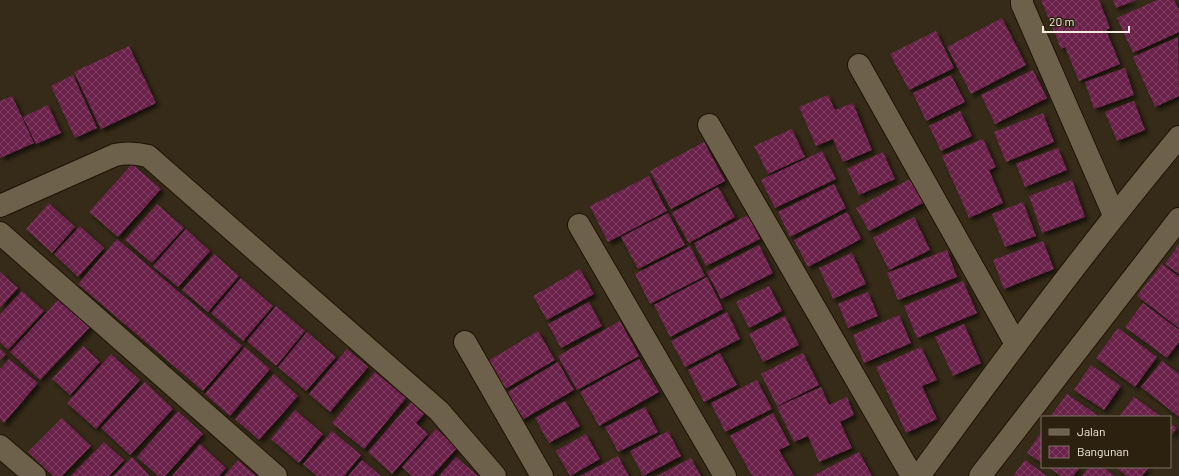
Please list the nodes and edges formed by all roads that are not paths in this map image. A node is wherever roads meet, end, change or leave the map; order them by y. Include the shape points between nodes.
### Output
1 (1022, 0) edge
2 (859, 65) dead end
3 (709, 125) dead end
4 (1179, 137) edge
5 (0, 206) edge
6 (1114, 215) junction
7 (1179, 219) edge
8 (579, 225) dead end
9 (0, 233) edge
10 (465, 342) dead end
11 (1016, 344) junction
12 (0, 446) edge
13 (35, 476) edge
14 (276, 476) edge
15 (495, 476) edge
16 (542, 476) edge
17 (725, 476) edge
18 (912, 476) edge
19 (919, 476) edge
20 (980, 476) edge

1 - 6 street
2 - 11 street
3 - 18 street
4 - 6 street
5 - 15 street via 115,155 124,152 148,156 439,411
6 - 11 street
7 - 20 street
8 - 17 street
9 - 14 street
10 - 16 street
11 - 19 street
12 - 13 street

